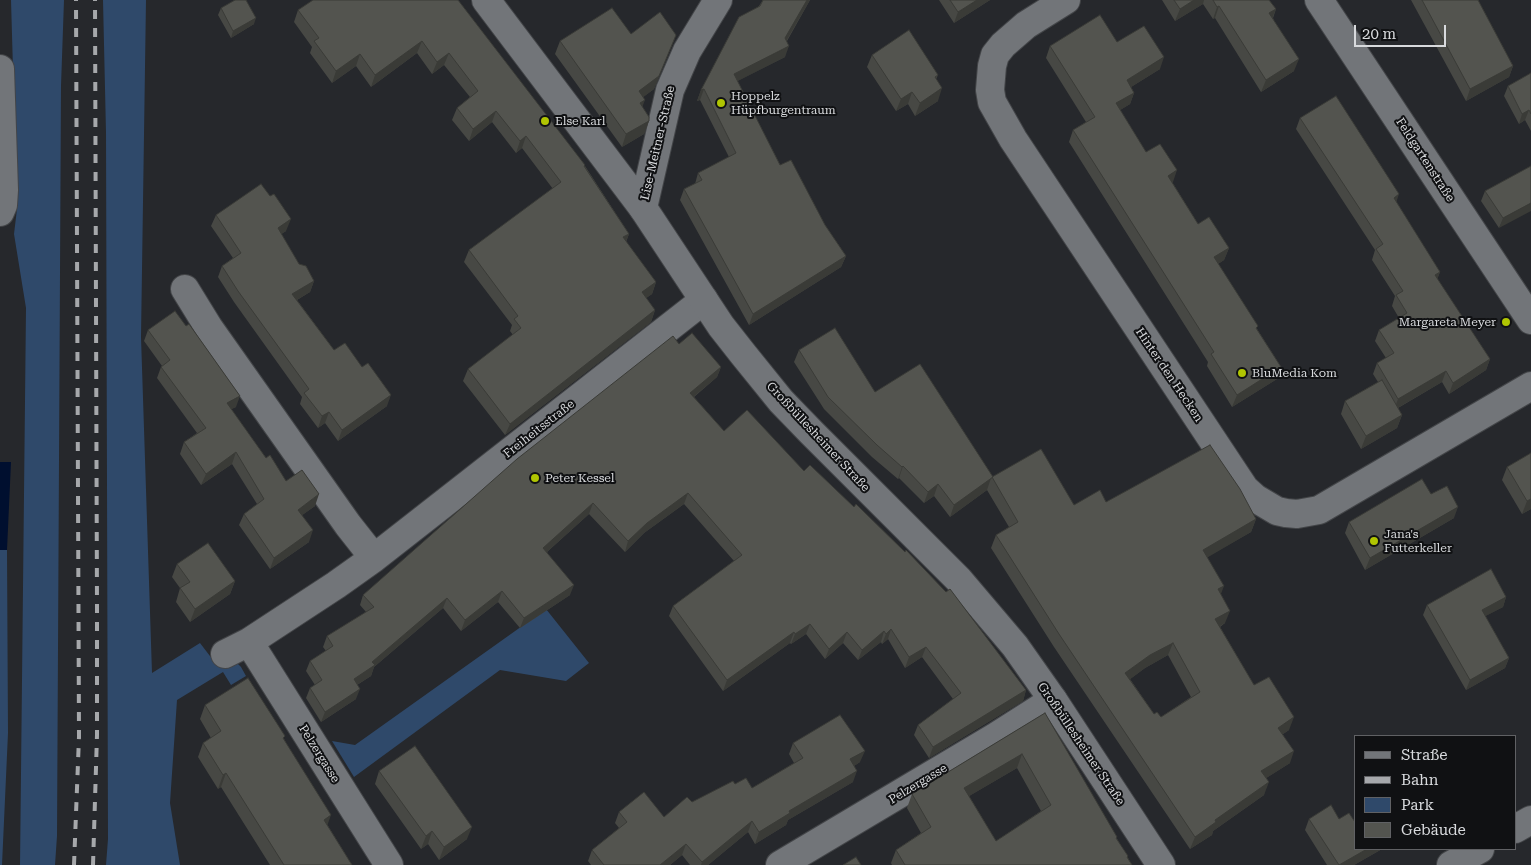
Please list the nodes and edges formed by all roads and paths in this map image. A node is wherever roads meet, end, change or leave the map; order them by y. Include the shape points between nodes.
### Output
1 (486, 0) edge
2 (718, 0) edge
3 (1066, 0) edge
4 (1319, 0) edge
5 (0, 69) edge
6 (643, 208) junction
7 (0, 212) edge
8 (186, 289) dead end
9 (704, 300) junction
10 (1531, 320) edge
11 (1531, 386) edge
12 (374, 558) junction
13 (248, 642) junction
14 (225, 654) dead end
15 (1053, 700) junction
16 (1531, 820) edge
17 (1516, 828) edge
18 (1478, 850) edge
19 (389, 865) edge
20 (780, 865) edge
21 (1161, 865) edge
22 (1451, 865) edge

1 - 6 street, Großbüllesheimer Straße
2 - 6 street, Lise-Meitner-Straße via 687,51 670,90
3 - 11 street, Hinter den Hecken via 1026,25 1003,45 992,66 992,102 1013,139 1228,464 1255,498 1286,513 1319,510
4 - 10 street, Feldgartenstraße
5 - 7 street via 4,190
6 - 9 street, Großbüllesheimer Straße
8 - 12 street via 209,328
9 - 12 street, Freiheitsstraße
9 - 15 street, Großbüllesheimer Straße via 781,401 987,611
12 - 13 street, Freiheitsstraße
13 - 14 street, Freiheitsstraße
13 - 19 street, Pelzergasse
15 - 20 street, Pelzergasse
15 - 21 street, Großbüllesheimer Straße
16 - 17 street
18 - 22 street

